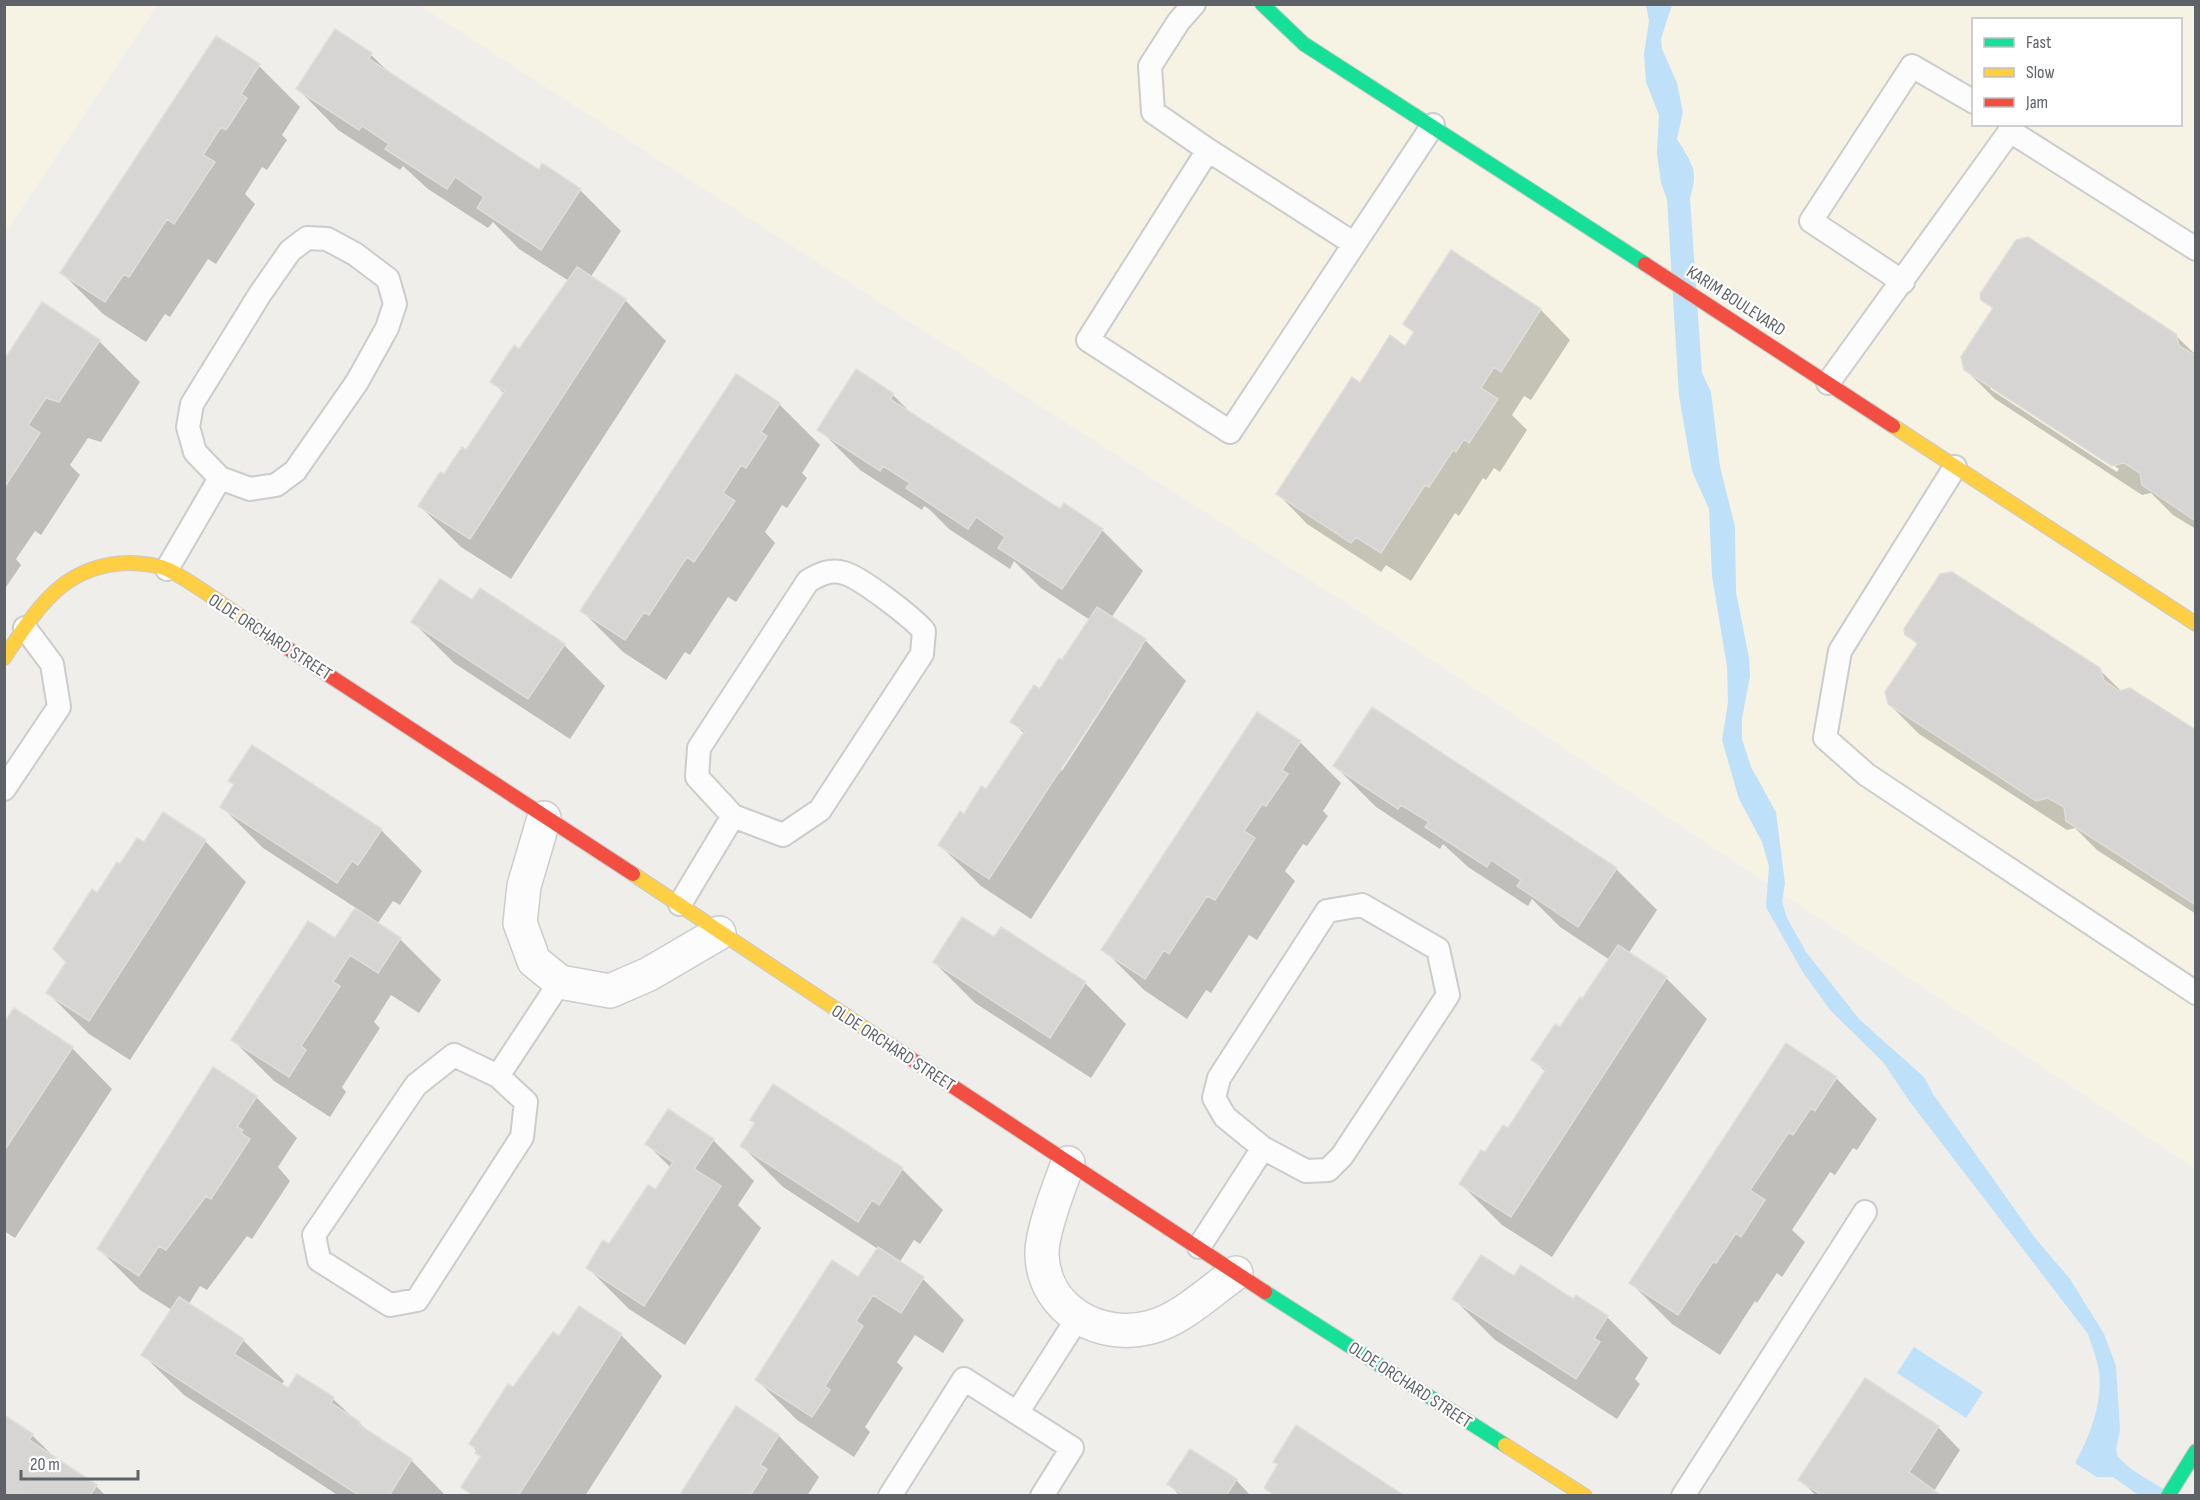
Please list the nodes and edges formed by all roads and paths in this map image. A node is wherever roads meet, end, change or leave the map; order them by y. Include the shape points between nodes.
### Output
1 (1194, 4) edge
2 (1262, 4) edge
3 (1972, 101) edge
4 (1433, 125) junction
5 (2007, 128) edge
6 (1208, 150) junction
7 (1353, 243) junction
8 (2196, 249) edge
9 (1903, 282) junction
10 (1828, 383) junction
11 (1955, 467) junction
12 (220, 478) junction
13 (167, 569) junction
14 (2196, 624) edge
15 (25, 628) junction
16 (4, 658) edge
17 (4, 789) edge
18 (733, 816) junction
19 (544, 818) junction
20 (680, 904) junction
21 (718, 933) junction
22 (560, 982) junction
23 (2196, 993) edge
24 (498, 1076) junction
25 (1263, 1148) junction
26 (1068, 1163) junction
27 (1865, 1212) dead end
28 (1199, 1247) junction
29 (1236, 1273) junction
30 (1077, 1319) junction
31 (1017, 1413) junction
32 (2196, 1450) edge
33 (890, 1496) edge
34 (1042, 1496) edge
35 (1585, 1496) edge
36 (1683, 1496) edge
37 (2168, 1496) edge

1 - 6 lane via 1150,66 1152,112
2 - 4 street, KARIM BOULEVARD via 1304,44
3 - 9 lane via 1912,66 1811,221
4 - 7 lane
4 - 10 street, KARIM BOULEVARD
5 - 8 lane
5 - 9 lane
6 - 7 lane
6 - 7 lane via 1088,340 1230,432
9 - 10 lane
10 - 11 street, KARIM BOULEVARD
11 - 14 street, KARIM BOULEVARD
11 - 23 lane via 1839,651 1825,738 1867,775
12 - 12 lane via 195,452 188,426 192,404 290,251 307,238 327,239 388,279 395,304 387,328 357,382 295,471 276,485 250,489
12 - 13 lane
13 - 15 street, OLDE ORCHARD STREET via 135,562 106,563 74,575 45,599
13 - 19 street, OLDE ORCHARD STREET
15 - 16 street, OLDE ORCHARD STREET
15 - 17 lane via 52,664 59,707
18 - 18 lane via 783,835 820,810 922,654 924,631 909,615 845,573 824,572 808,581 699,748 697,777
18 - 20 lane
19 - 20 street, OLDE ORCHARD STREET
19 - 22 street via 524,886 520,923 534,961
20 - 21 street, OLDE ORCHARD STREET
21 - 22 street via 649,974 610,991
21 - 26 street, OLDE ORCHARD STREET
22 - 24 lane
24 - 24 lane via 454,1055 416,1085 314,1235 319,1260 390,1305 417,1300 522,1137 526,1102
25 - 25 lane via 1225,1117 1214,1098 1219,1078 1327,910 1362,905 1438,949 1448,995 1342,1156 1328,1170 1306,1171
25 - 28 lane
26 - 28 street, OLDE ORCHARD STREET
26 - 30 street via 1053,1205 1042,1255 1051,1289
27 - 36 lane
28 - 29 street, OLDE ORCHARD STREET
29 - 30 street via 1152,1327 1111,1331
29 - 35 street, OLDE ORCHARD STREET
30 - 31 lane
31 - 33 lane via 964,1379
31 - 34 lane via 1072,1448
32 - 37 street

